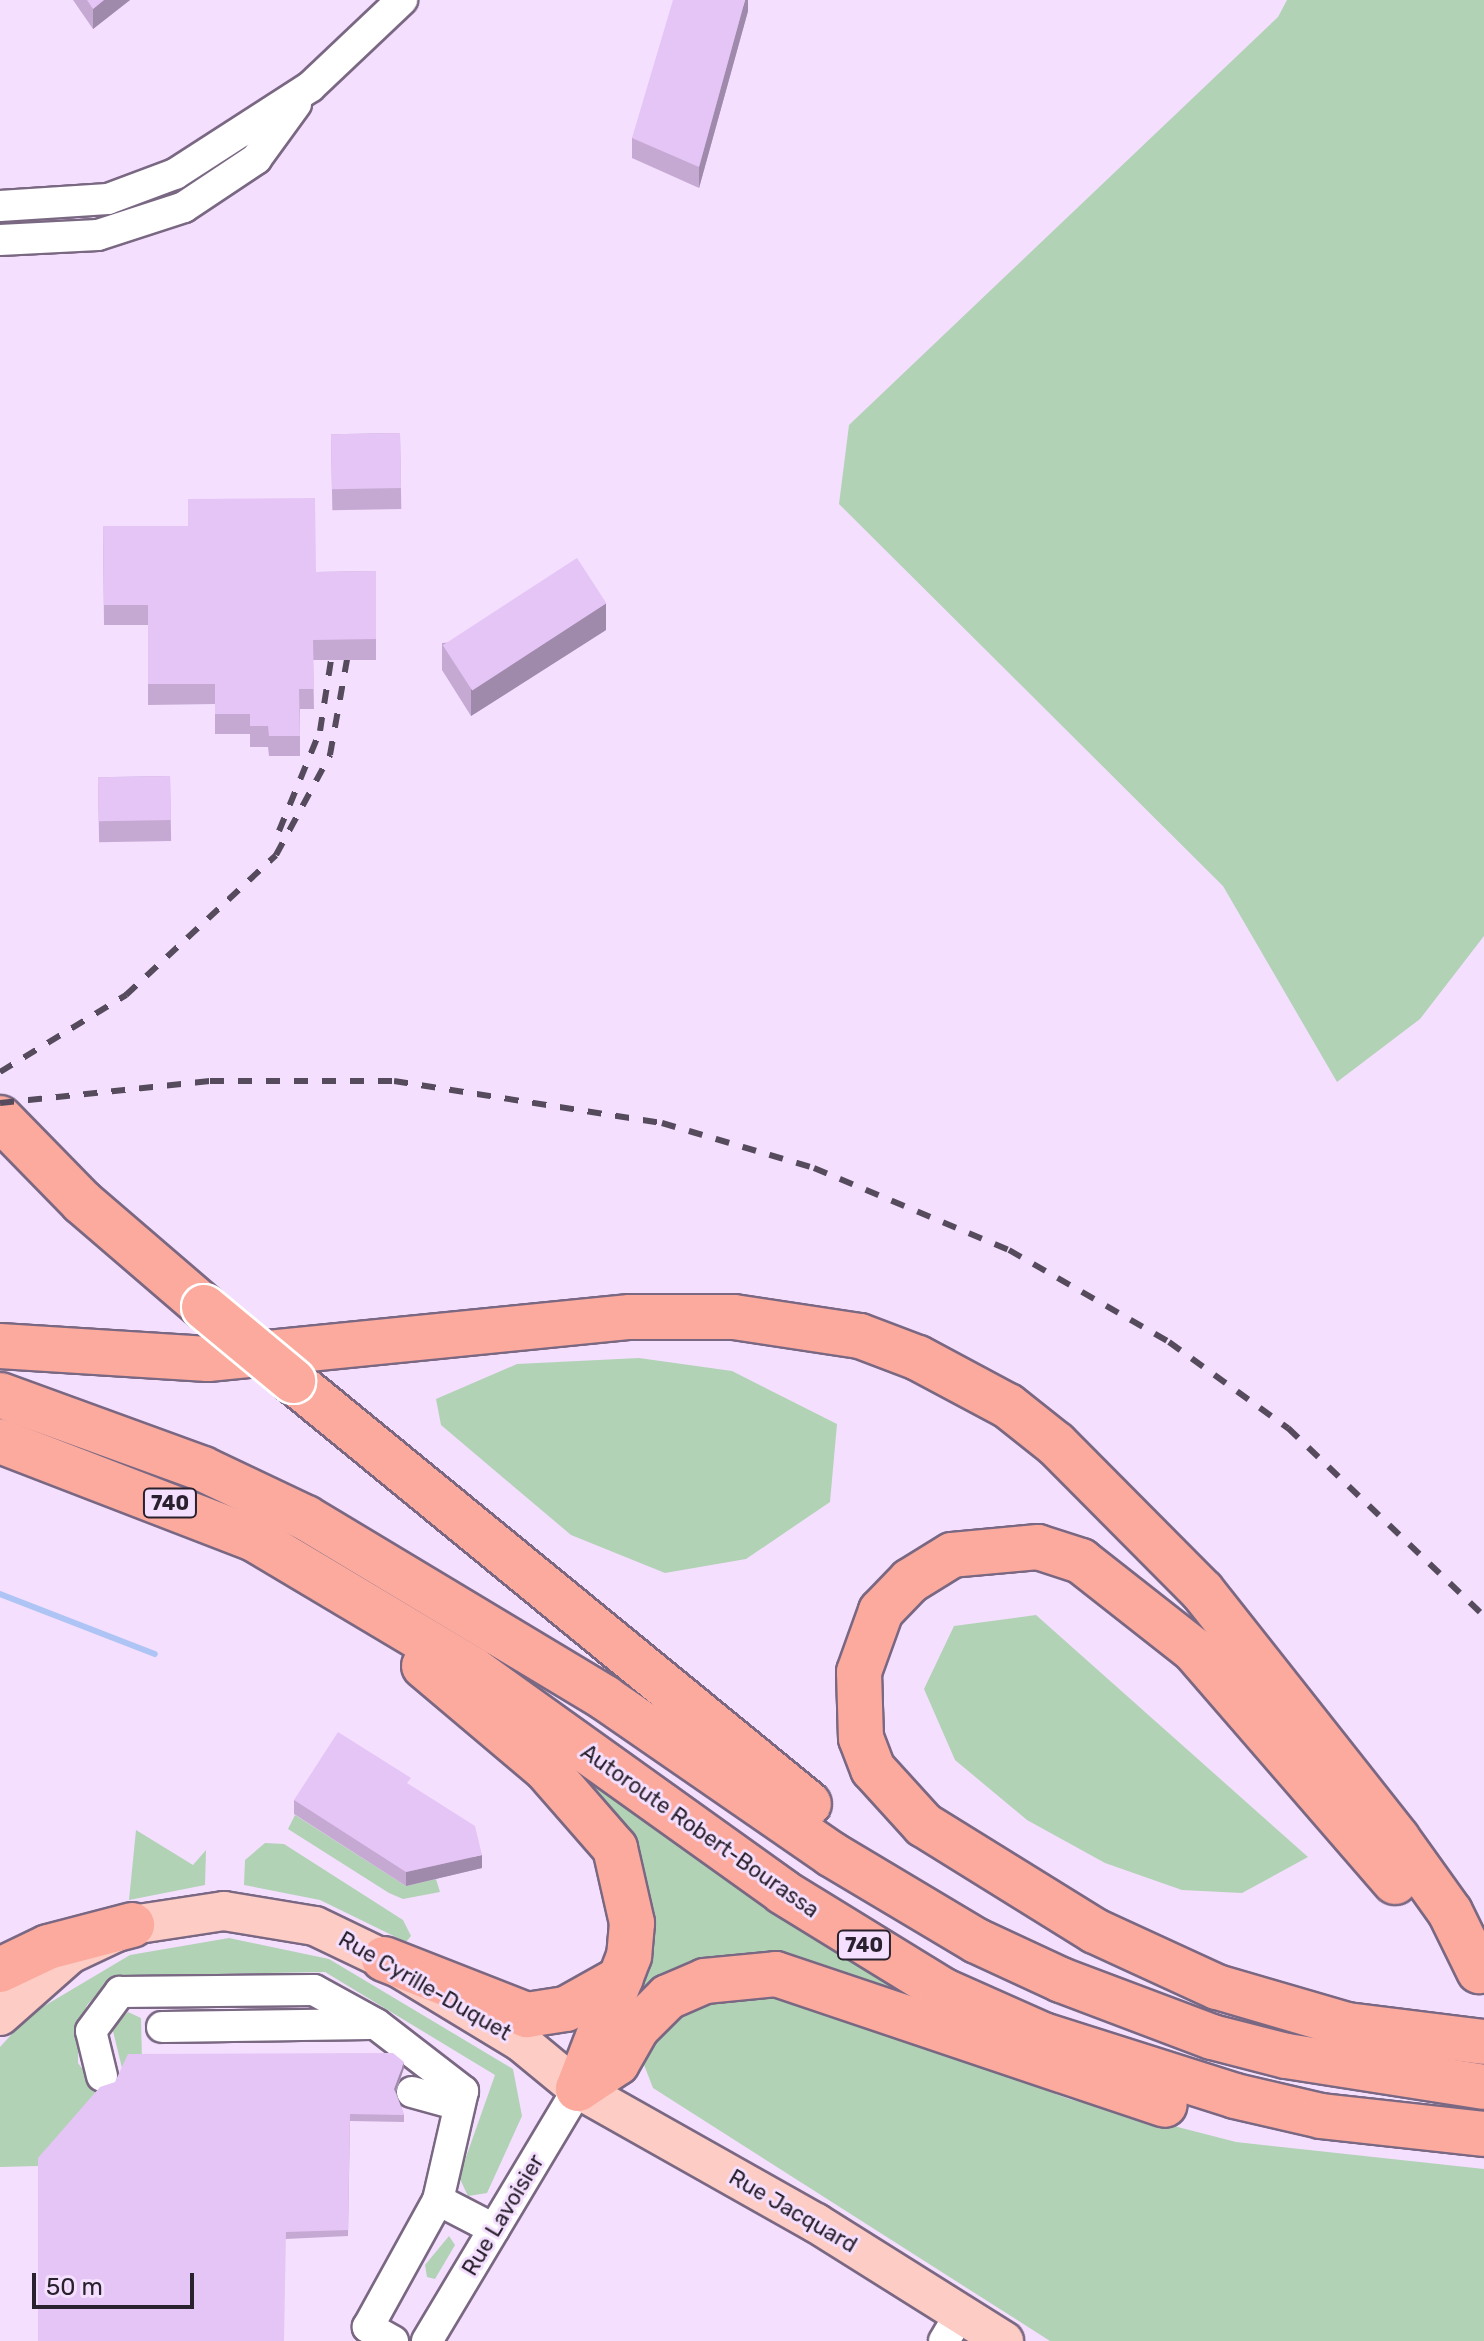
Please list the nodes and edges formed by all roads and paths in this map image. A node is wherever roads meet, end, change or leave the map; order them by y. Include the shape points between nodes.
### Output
1 (402, 0) edge
2 (310, 87) junction
3 (0, 206) edge
4 (0, 240) edge
5 (0, 1118) edge
6 (0, 1346) edge
7 (0, 1395) edge
8 (0, 1441) edge
9 (330, 1588) junction
10 (132, 1925) junction
11 (977, 1941) junction
12 (384, 1959) junction
13 (0, 1970) edge
14 (1482, 1975) edge
15 (621, 1978) junction
16 (0, 2016) edge
17 (376, 2024) junction
18 (162, 2027) dead end
19 (1484, 2042) edge
20 (102, 2076) dead end
21 (1481, 2087) edge
22 (578, 2089) junction
23 (412, 2092) dead end
24 (459, 2105) junction
25 (1478, 2144) edge
26 (438, 2200) junction
27 (494, 2229) junction
28 (952, 2327) edge
29 (393, 2341) edge
30 (427, 2341) edge
31 (1004, 2341) edge

1 - 2 street
2 - 3 street via 198,161 131,192
2 - 4 street via 256,159 195,202 98,235
5 - 11 highway, bridge via 44,1165 204,1307 776,1780 912,1872
6 - 14 highway via 208,1359 630,1317 734,1317 860,1336 918,1358 1008,1406 1056,1444 1202,1591 1397,1838 1450,1912
7 - 11 highway, 740 via 203,1469 306,1518 508,1636 831,1854
8 - 9 highway, Autoroute Robert-Bourassa / 740 via 256,1540
9 - 15 highway via 585,1807 615,1848 627,1887 632,1923
9 - 25 highway, Autoroute Robert-Bourassa / 740 via 472,1669 783,1892 942,1990 1043,2035 1235,2096
10 - 12 main road, Rue Cyrille-Duquet via 201,1912 268,1914 339,1935
10 - 13 highway via 48,1947
10 - 16 main road, Rue Cyrille-Duquet via 60,1961
11 - 21 highway, 740 via 1212,2037 1368,2073
12 - 15 highway via 527,2015 566,2009
12 - 22 main road, Rue Cyrille-Duquet via 521,2042
14 - 19 highway via 1431,1929 1194,1650 1081,1561 1038,1547 952,1555 910,1581 881,1611 859,1672 861,1738 887,1789 924,1825 1095,1931 1217,1987 1347,2025
15 - 22 highway
17 - 18 street
17 - 20 street via 314,1990 120,1992 91,2031
17 - 24 street via 463,2091
22 - 25 highway via 617,2063 637,2028 668,1997 717,1979 776,1974 1154,2102 1323,2137
22 - 27 street, Rue Lavoisier
22 - 28 main road, Rue Jacquard
23 - 24 street
24 - 26 street
26 - 27 street
26 - 29 street via 368,2327
27 - 30 street, Rue Lavoisier
28 - 31 main road, Rue Jacquard

